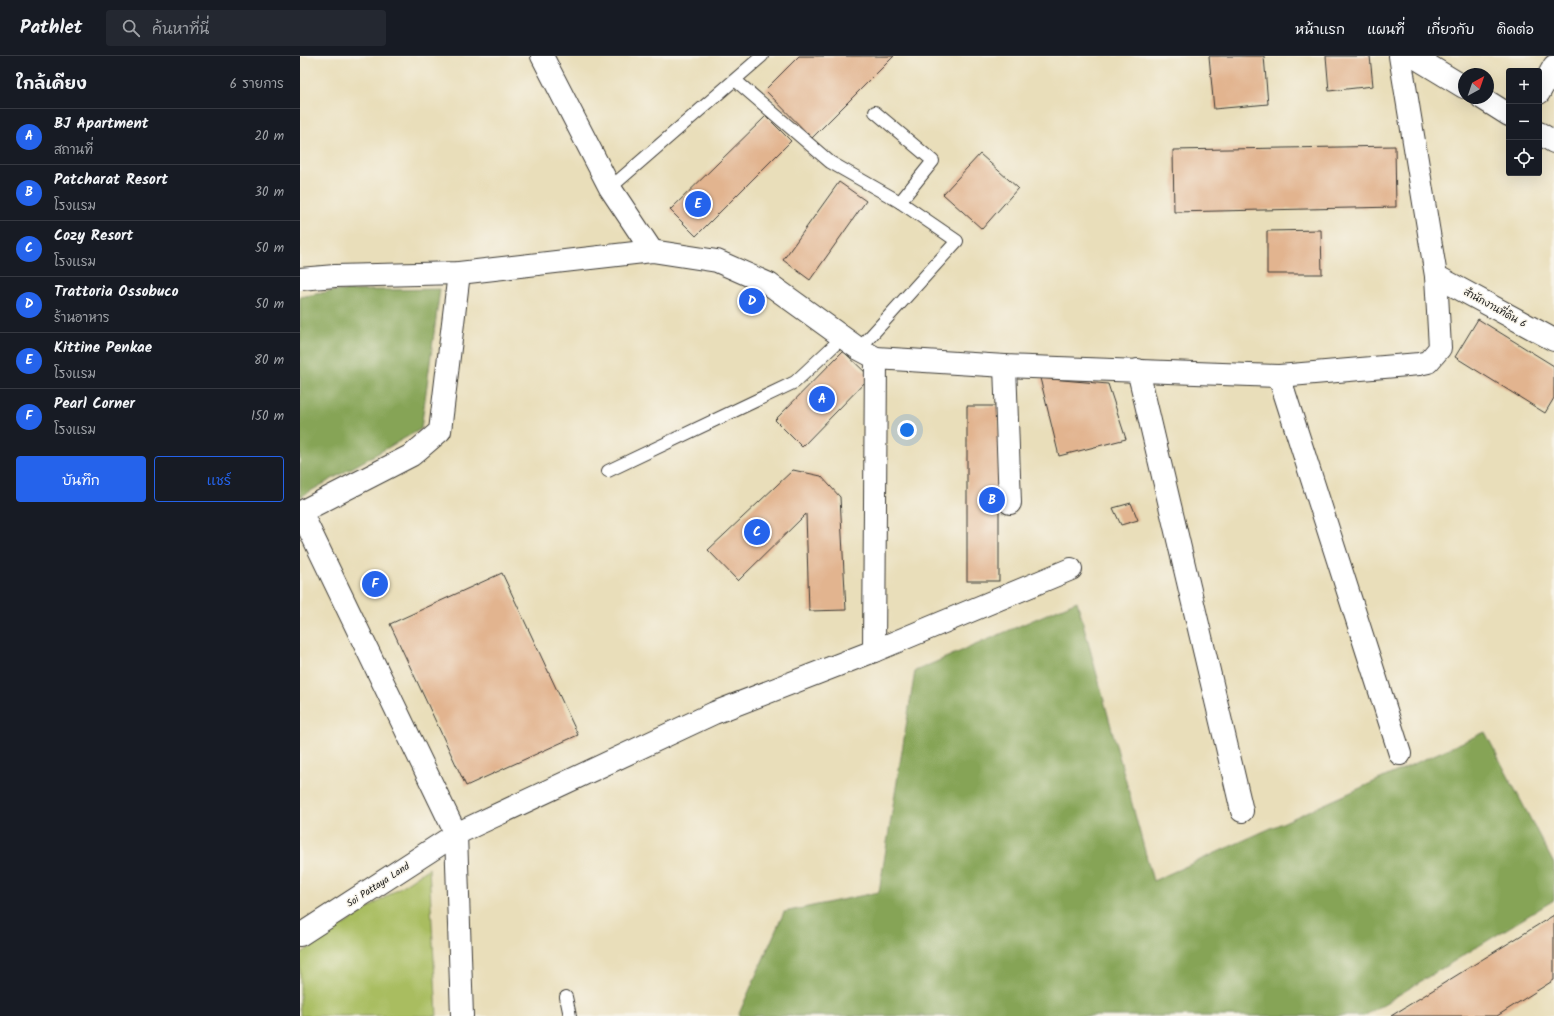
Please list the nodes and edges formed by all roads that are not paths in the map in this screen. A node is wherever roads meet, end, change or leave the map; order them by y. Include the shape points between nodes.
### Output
1 (542, 56) edge
2 (762, 56) edge
3 (1400, 56) edge
4 (1413, 56) edge
5 (1554, 66) edge
6 (735, 80) junction
7 (1458, 83) edge
8 (1542, 88) edge
9 (1492, 104) edge
10 (875, 112) dead end
11 (1506, 113) edge
12 (1542, 135) edge
13 (1554, 142) edge
14 (610, 188) junction
15 (900, 202) junction
16 (652, 251) junction
17 (459, 273) junction
18 (1436, 276) junction
19 (300, 280) edge
20 (1554, 340) edge
21 (860, 348) junction
22 (1005, 366) junction
23 (1138, 370) junction
24 (1279, 376) junction
25 (608, 471) dead end
26 (1010, 503) dead end
27 (1071, 569) dead end
28 (874, 651) junction
29 (1400, 754) dead end
30 (1242, 811) dead end
31 (456, 834) junction
32 (300, 935) edge
33 (566, 997) dead end
34 (462, 1016) edge
35 (570, 1016) edge

1 - 14 street
2 - 6 lane
3 - 18 street
4 - 7 street
5 - 8 street
6 - 14 lane
6 - 15 lane via 830,162
9 - 11 street
10 - 15 lane via 933,161
12 - 13 street
14 - 16 street
15 - 21 lane via 957,241
16 - 17 street
16 - 21 street via 717,261 762,281
17 - 19 street via 335,276
17 - 31 street via 440,431 412,455 301,512
18 - 20 street, สำนักงานที่ดิน 6
18 - 24 street via 1440,348 1428,362
21 - 22 street
21 - 25 lane
21 - 28 street
22 - 23 street
22 - 26 street
23 - 24 street
23 - 30 street
24 - 29 street
27 - 28 street, Soi Pattaya Land
28 - 31 street, Soi Pattaya Land via 714,713
31 - 32 street, Soi Pattaya Land
31 - 34 street
33 - 35 lane

